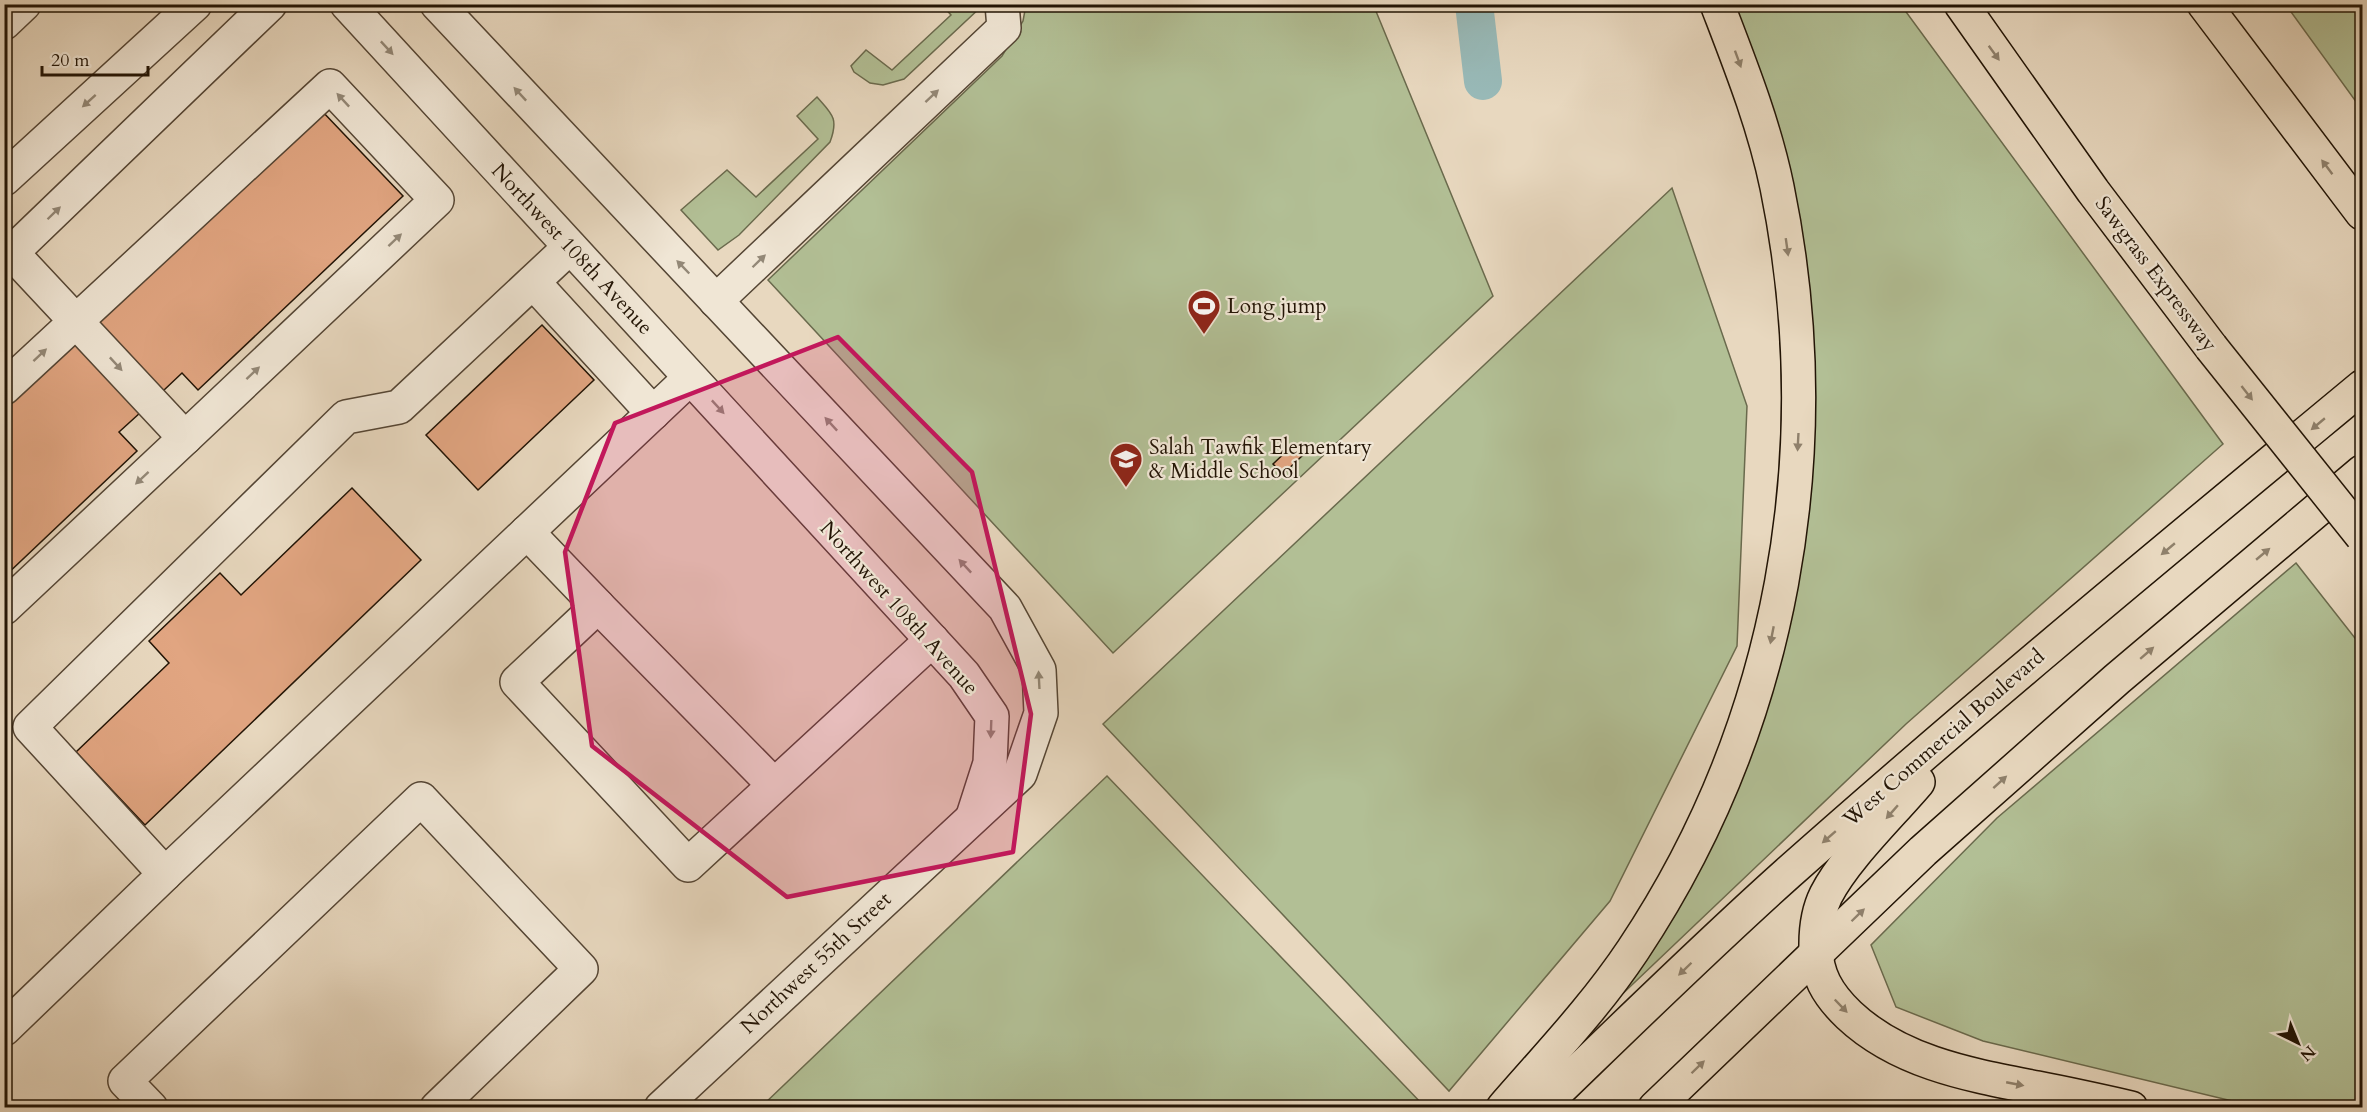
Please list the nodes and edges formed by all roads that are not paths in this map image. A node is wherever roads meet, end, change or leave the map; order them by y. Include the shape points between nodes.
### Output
1 (24, 4) edge
2 (195, 4) edge
3 (270, 4) edge
4 (347, 4) edge
5 (436, 4) edge
6 (1002, 4) edge
7 (1717, 4) edge
8 (1961, 4) edge
9 (2204, 4) edge
10 (4, 23) edge
11 (4, 179) edge
12 (2362, 213) edge
13 (570, 247) junction
14 (8, 256) edge
15 (533, 282) junction
16 (716, 301) junction
17 (76, 321) junction
18 (690, 378) junction
19 (2362, 387) edge
20 (4, 388) edge
21 (653, 413) junction
22 (185, 438) junction
23 (2362, 472) edge
24 (527, 532) junction
25 (2362, 536) edge
26 (598, 606) junction
27 (4, 608) edge
28 (932, 640) junction
29 (2000, 688) junction
30 (774, 785) junction
31 (972, 819) junction
32 (165, 874) junction
33 (1816, 955) junction
34 (4, 1029) edge
35 (151, 1107) edge
36 (437, 1107) edge
37 (661, 1107) edge
38 (1503, 1107) edge
39 (1540, 1107) edge
40 (1655, 1107) edge
41 (2131, 1107) edge

1 - 10 street
2 -> 11 street
14 -> 3 street
4 -> 13 street, Northwest 108th Avenue
16 -> 5 street
16 -> 6 street via 1004,28
7 -> 38 highway via 1758,119 1776,185 1795,307 1799,436 1795,500 1782,585 1750,707 1696,843 1614,976 1558,1049
8 -> 25 highway, Sawgrass Expressway, bridge via 2086,182
12 -> 9 highway
13 - 15 street
13 - 18 street, Northwest 108th Avenue
14 - 17 street
15 - 21 street
15 - 32 street via 399,407 346,417 30,727
31 -> 16 street via 1020,774 1041,713 1039,670 1005,608
20 -> 17 street
17 -> 22 street
22 -> 17 street via 437,200 330,86
18 - 21 street
18 -> 28 street, Northwest 108th Avenue
19 -> 29 highway, West Commercial Boulevard
21 - 24 street
22 -> 27 street
33 -> 23 highway via 1923,851 2024,761
24 - 26 street
24 - 32 street
26 - 30 street
26 - 30 street via 517,682 688,865
28 - 30 street
28 -> 31 street, Northwest 108th Avenue via 964,675 992,716 990,763
29 -> 33 highway via 1843,868 1816,921
29 -> 39 highway, West Commercial Boulevard via 1786,875
31 - 37 street, Northwest 55th Street
32 - 34 street
40 -> 33 highway
33 -> 41 highway via 1829,994 1865,1030 1889,1046 1956,1070
35 - 36 street via 125,1081 421,799 581,969

